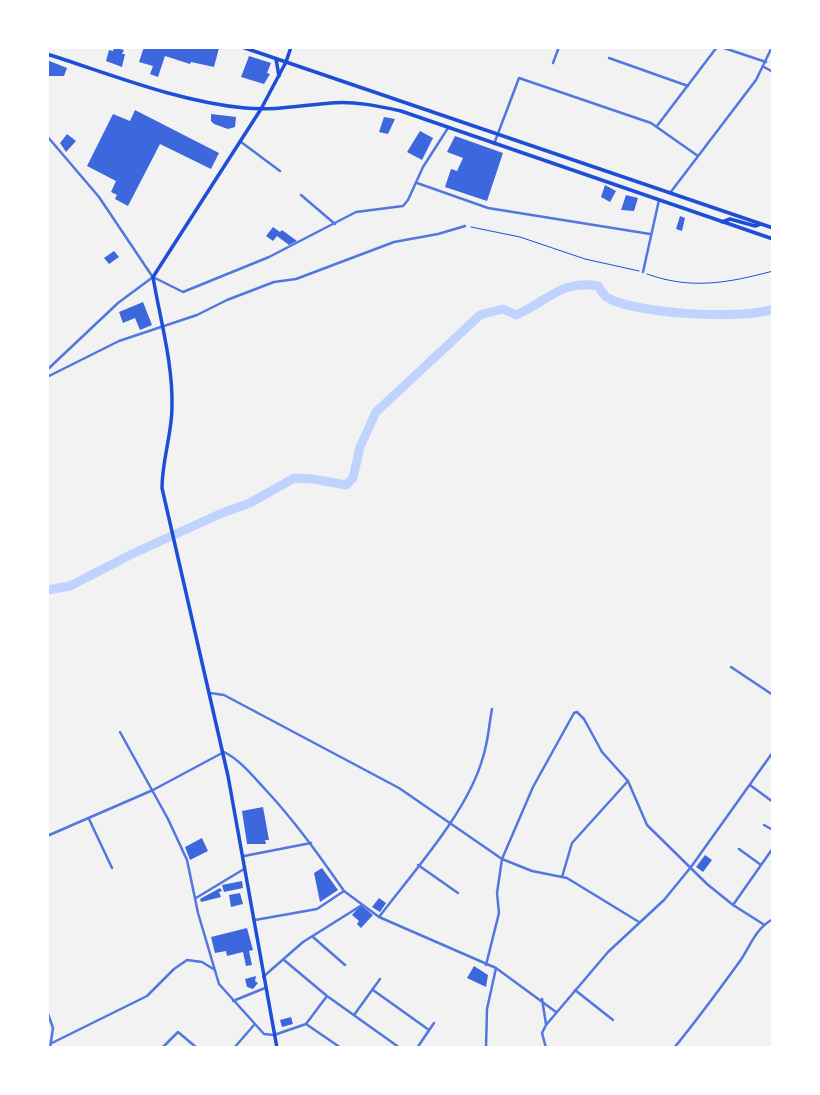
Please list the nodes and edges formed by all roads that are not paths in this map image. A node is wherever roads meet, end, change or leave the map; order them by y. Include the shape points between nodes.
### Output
1 (242, 47) edge
2 (291, 47) edge
3 (559, 47) edge
4 (719, 47) edge
5 (772, 47) edge
6 (47, 54) edge
7 (609, 58) dead end
8 (276, 59) junction
9 (286, 62) junction
10 (766, 62) junction
11 (553, 63) dead end
12 (764, 67) junction
13 (773, 72) edge
14 (279, 76) junction
15 (688, 86) junction
16 (261, 109) junction
17 (657, 126) junction
18 (448, 128) junction
19 (497, 134) junction
20 (47, 136) edge
21 (507, 137) junction
22 (239, 140) junction
23 (494, 144) junction
24 (502, 147) junction
25 (698, 156) junction
26 (280, 172) dead end
27 (417, 183) junction
28 (670, 193) junction
29 (301, 195) dead end
30 (659, 200) junction
31 (722, 222) junction
32 (335, 224) junction
33 (761, 224) junction
34 (465, 226) road end
35 (773, 228) edge
36 (650, 234) junction
37 (773, 239) edge
38 (643, 272) road end
39 (153, 277) junction
40 (162, 327) junction
41 (48, 368) edge
42 (54, 375) junction
43 (47, 377) edge
44 (731, 667) dead end
45 (210, 693) junction
46 (773, 695) edge
47 (492, 709) dead end
48 (120, 732) dead end
49 (223, 752) junction
50 (773, 752) edge
51 (628, 781) junction
52 (750, 785) junction
53 (153, 790) junction
54 (773, 802) edge
55 (89, 819) junction
56 (449, 823) junction
57 (764, 825) dead end
58 (773, 830) edge
59 (47, 836) edge
60 (311, 843) junction
61 (773, 848) edge
62 (739, 849) dead end
63 (244, 856) junction
64 (502, 859) junction
65 (418, 865) junction
66 (761, 865) junction
67 (691, 867) junction
68 (112, 868) dead end
69 (245, 869) junction
70 (562, 877) junction
71 (344, 891) junction
72 (458, 892) dead end
73 (196, 898) junction
74 (362, 905) junction
75 (733, 905) junction
76 (379, 917) junction
77 (773, 919) edge
78 (255, 920) junction
79 (639, 922) junction
80 (763, 924) junction
81 (313, 937) junction
82 (284, 960) junction
83 (486, 964) junction
84 (345, 965) dead end
85 (496, 968) junction
86 (215, 970) junction
87 (263, 977) junction
88 (380, 979) dead end
89 (265, 988) junction
90 (373, 990) junction
91 (575, 990) junction
92 (327, 996) junction
93 (542, 999) junction
94 (233, 1001) junction
95 (47, 1011) edge
96 (556, 1012) junction
97 (354, 1015) junction
98 (613, 1020) dead end
99 (434, 1023) dead end
100 (306, 1024) junction
101 (546, 1024) junction
102 (254, 1025) junction
103 (429, 1030) junction
104 (274, 1035) junction
105 (52, 1043) junction
106 (675, 1047) edge
107 (50, 1048) edge
108 (162, 1048) edge
109 (197, 1048) edge
110 (234, 1048) edge
111 (276, 1048) edge
112 (341, 1048) edge
113 (400, 1048) edge
114 (417, 1048) edge
115 (486, 1048) edge
116 (546, 1048) edge

1 - 8 main road
2 - 9 main road
3 - 11 street
4 - 10 street
4 - 15 street
5 - 10 street
6 - 16 main road via 201,101
7 - 15 street
8 - 9 main road
8 - 14 main road
9 - 14 main road
9 - 19 main road
10 - 12 street
12 - 13 street
12 - 25 street
14 - 16 main road
15 - 17 street
16 - 18 main road via 356,103 401,111
16 - 22 main road
17 - 19 street via 519,78
17 - 25 street
18 - 23 main road
18 - 27 street
19 - 21 main road
19 - 23 street
20 - 39 street via 99,197
21 - 24 main road
21 - 28 main road
22 - 26 street
22 - 39 main road
23 - 24 main road
24 - 30 main road
25 - 28 street
27 - 32 street via 403,206 362,210
27 - 36 street via 488,208
28 - 33 main road
29 - 32 street
30 - 31 main road
30 - 36 street
31 - 33 main road
31 - 37 main road
32 - 39 street via 183,292
33 - 35 main road
34 - 40 street via 394,242 296,279 274,282
36 - 38 street
39 - 40 main road
39 - 41 street
40 - 42 street via 99,350
40 - 45 main road via 173,404 162,488
41 - 42 street
42 - 43 street
44 - 46 street
45 - 49 main road
45 - 56 street via 224,695 388,782
47 - 56 street via 483,759
48 - 53 street
49 - 53 street
49 - 60 street via 250,772
49 - 63 main road
50 - 52 street
51 - 64 street via 602,752 584,719 574,713 533,787
51 - 67 street via 647,825
51 - 70 street via 572,843
52 - 54 street
52 - 67 street
53 - 55 street
53 - 73 street via 187,860
55 - 59 street
55 - 68 street
56 - 64 street
56 - 65 street
57 - 58 street
60 - 63 street
60 - 71 street
61 - 66 street
62 - 66 street
63 - 69 main road
64 - 70 street
64 - 83 street via 499,913
65 - 72 street
65 - 76 street
66 - 75 street
67 - 75 street
67 - 79 street
69 - 73 street
69 - 78 main road
70 - 79 street
71 - 74 street
71 - 78 street via 317,909
73 - 86 street
74 - 76 street
74 - 81 street
75 - 80 street
76 - 83 street
77 - 80 street
78 - 87 main road
79 - 91 street
80 - 106 street
81 - 82 street
81 - 84 street
82 - 87 street
82 - 92 street
83 - 85 street
85 - 93 street
85 - 115 street via 487,1009
86 - 94 street via 219,984
86 - 105 street via 187,960 146,996
87 - 89 main road
88 - 90 street
89 - 94 street
89 - 104 main road
90 - 97 street
90 - 103 street
91 - 96 street
91 - 98 street
92 - 97 street
92 - 100 street
93 - 96 street
93 - 101 street
94 - 102 street
95 - 105 street
96 - 101 street
97 - 113 street
99 - 103 street
100 - 104 street
100 - 112 street
101 - 116 street via 542,1033
102 - 104 street via 264,1034
102 - 110 street
103 - 114 street
104 - 111 main road
105 - 107 street
108 - 109 street via 178,1032

